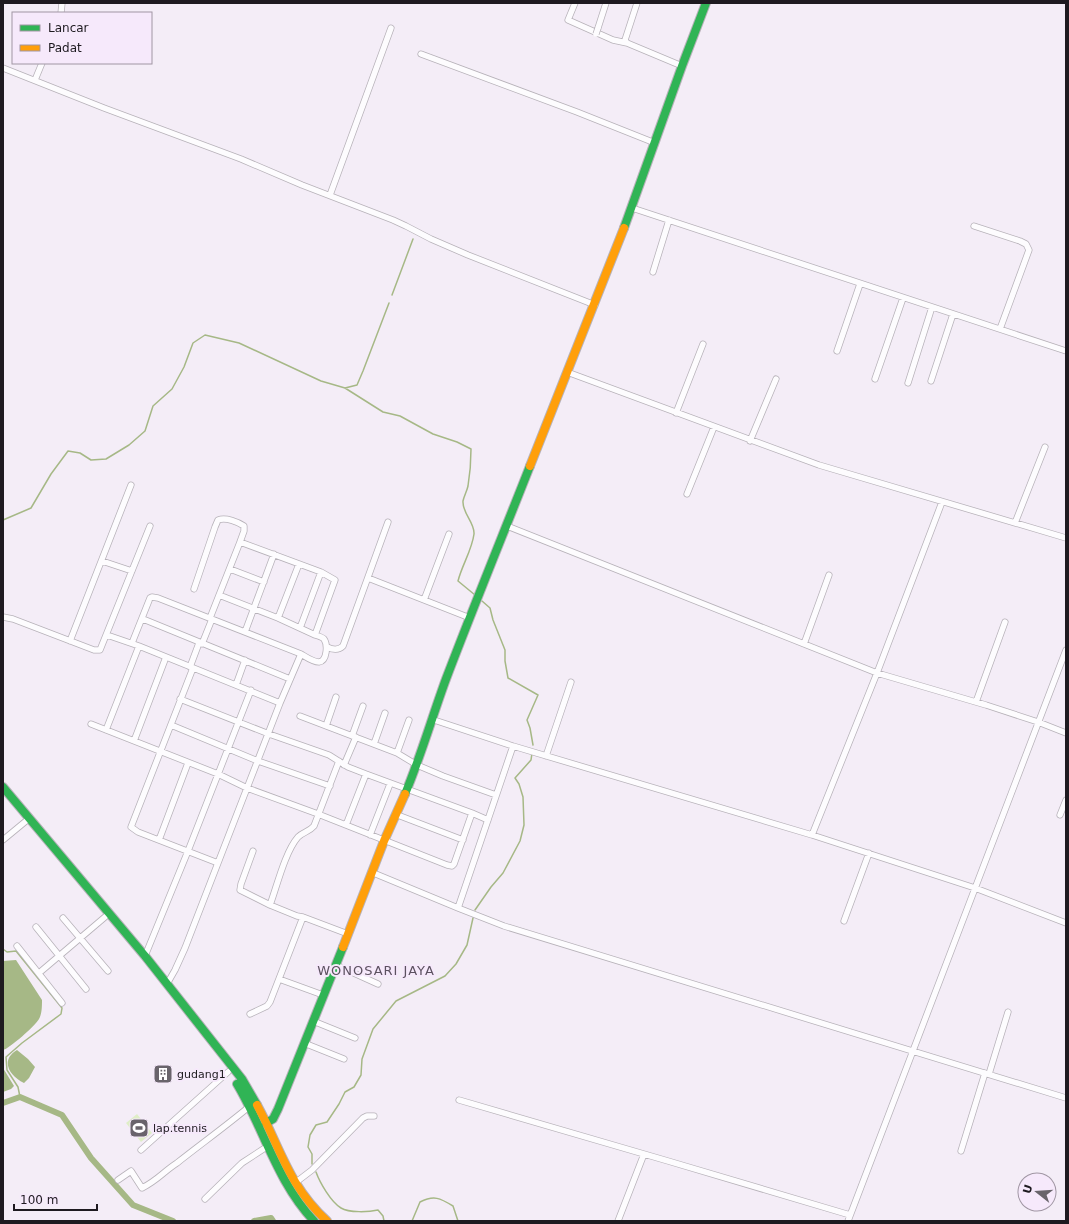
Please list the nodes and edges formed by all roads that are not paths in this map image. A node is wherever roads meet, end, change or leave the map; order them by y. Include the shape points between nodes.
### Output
1 (575, 3) edge
2 (606, 3) edge
3 (637, 3) edge
4 (706, 3) edge
5 (392, 28) dead end
6 (597, 31) dead end
7 (627, 43) junction
8 (422, 54) dead end
9 (42, 64) edge
10 (682, 66) junction
11 (3, 68) edge
12 (35, 80) junction
13 (654, 143) junction
14 (330, 195) junction
15 (632, 208) junction
16 (669, 220) junction
17 (974, 226) dead end
18 (653, 272) dead end
19 (860, 284) junction
20 (903, 298) junction
21 (595, 305) junction
22 (932, 307) junction
23 (953, 314) junction
24 (1000, 329) junction
25 (703, 344) dead end
26 (837, 351) dead end
27 (1066, 351) edge
28 (568, 372) junction
29 (776, 379) dead end
30 (875, 379) dead end
31 (931, 381) dead end
32 (908, 383) dead end
33 (676, 413) junction
34 (714, 427) junction
35 (750, 441) junction
36 (1045, 447) dead end
37 (131, 485) dead end
38 (687, 494) dead end
39 (942, 502) junction
40 (388, 522) dead end
41 (1015, 523) junction
42 (150, 526) dead end
43 (507, 526) junction
44 (449, 534) dead end
45 (1066, 538) edge
46 (240, 542) junction
47 (274, 554) junction
48 (102, 561) junction
49 (299, 564) junction
50 (230, 569) junction
51 (132, 571) junction
52 (321, 572) junction
53 (829, 575) dead end
54 (368, 578) junction
55 (264, 582) junction
56 (194, 589) dead end
57 (219, 595) junction
58 (424, 600) junction
59 (254, 609) junction
60 (3, 617) edge
61 (278, 618) junction
62 (470, 618) junction
63 (143, 619) junction
64 (211, 619) junction
65 (1004, 622) dead end
66 (300, 628) junction
67 (245, 632) junction
68 (315, 634) junction
69 (107, 635) junction
70 (70, 642) junction
71 (200, 643) junction
72 (132, 644) junction
73 (804, 644) junction
74 (139, 646) junction
75 (327, 647) junction
76 (1066, 650) edge
77 (300, 654) junction
78 (166, 657) junction
79 (245, 660) junction
80 (191, 667) junction
81 (877, 673) junction
82 (290, 679) junction
83 (571, 682) dead end
84 (236, 685) junction
85 (251, 690) junction
86 (336, 697) dead end
87 (180, 699) junction
88 (976, 702) junction
89 (280, 703) junction
90 (363, 706) dead end
91 (385, 713) dead end
92 (300, 716) dead end
93 (409, 720) dead end
94 (431, 720) junction
95 (238, 722) junction
96 (1038, 722) junction
97 (91, 724) dead end
98 (171, 725) junction
99 (326, 726) junction
100 (106, 730) junction
101 (1066, 733) edge
102 (269, 734) junction
103 (354, 737) junction
104 (134, 741) junction
105 (374, 744) junction
106 (513, 746) junction
107 (228, 748) junction
108 (160, 752) junction
109 (397, 753) junction
110 (546, 756) junction
111 (258, 761) junction
112 (188, 763) junction
113 (342, 763) junction
114 (417, 764) junction
115 (218, 774) junction
116 (366, 774) junction
117 (390, 784) junction
118 (330, 786) junction
119 (3, 787) edge
120 (247, 788) junction
121 (406, 790) junction
122 (3, 795) edge
123 (496, 795) junction
124 (1066, 800) edge
125 (472, 813) junction
126 (318, 814) junction
127 (395, 814) junction
128 (1060, 815) dead end
129 (488, 820) junction
130 (26, 821) junction
131 (346, 825) junction
132 (812, 835) junction
133 (370, 836) junction
134 (3, 840) edge
135 (159, 840) junction
136 (462, 840) junction
137 (384, 841) junction
138 (188, 851) junction
139 (253, 851) dead end
140 (869, 854) junction
141 (218, 863) junction
142 (371, 872) junction
143 (975, 888) junction
144 (270, 905) junction
145 (458, 908) junction
146 (106, 917) junction
147 (303, 917) junction
148 (63, 918) dead end
149 (844, 921) dead end
150 (1066, 923) edge
151 (36, 927) dead end
152 (348, 934) junction
153 (81, 938) junction
154 (17, 946) dead end
155 (59, 956) junction
156 (145, 956) junction
157 (336, 965) junction
158 (108, 971) dead end
159 (39, 973) junction
160 (279, 979) junction
161 (167, 984) junction
162 (378, 984) dead end
163 (86, 989) dead end
164 (323, 995) junction
165 (62, 1003) dead end
166 (1008, 1012) dead end
167 (250, 1014) dead end
168 (313, 1021) junction
169 (356, 1038) dead end
170 (304, 1042) junction
171 (914, 1051) junction
172 (344, 1058) dead end
173 (228, 1072) junction
174 (987, 1074) junction
175 (1066, 1098) edge
176 (460, 1100) dead end
177 (250, 1106) junction
178 (374, 1116) dead end
179 (266, 1123) junction
180 (268, 1146) junction
181 (141, 1150) dead end
182 (961, 1151) dead end
183 (644, 1154) junction
184 (118, 1180) dead end
185 (295, 1183) junction
186 (205, 1199) dead end
187 (849, 1219) edge
188 (314, 1221) edge
189 (327, 1221) edge
190 (618, 1221) edge

1 - 7 street via 568,20 613,40
2 - 6 street
3 - 7 street
4 - 10 main road
5 - 14 street
7 - 10 street
8 - 13 street
9 - 12 street
10 - 13 main road
11 - 12 street
12 - 14 street
13 - 15 main road
14 - 21 street via 468,255
15 - 16 street
15 - 21 main road
16 - 18 street
16 - 19 street
17 - 24 street via 1020,240 1029,250
19 - 20 street
19 - 26 street
20 - 22 street
20 - 30 street
21 - 28 main road
22 - 23 street
22 - 32 street
23 - 24 street
23 - 31 street
24 - 27 street
25 - 33 street
28 - 33 street
28 - 43 main road
29 - 35 street
33 - 34 street
34 - 35 street
34 - 38 street
35 - 39 street via 819,466
36 - 41 street
37 - 48 street
39 - 41 street
39 - 81 street
40 - 54 street
41 - 45 street
42 - 51 street
43 - 62 main road
43 - 73 street
44 - 58 street
46 - 47 street
46 - 50 street
46 - 56 street via 244,526 222,518 218,520
47 - 49 street
47 - 55 street
48 - 51 street
48 - 70 street
49 - 52 street
49 - 61 street
50 - 55 street
50 - 57 street
51 - 69 street
52 - 66 street
52 - 68 street via 335,581
53 - 73 street
54 - 58 street
54 - 75 street via 343,646 336,649
55 - 59 street
57 - 59 street
57 - 64 street
58 - 62 street
59 - 61 street
59 - 67 street
60 - 70 street
61 - 66 street
62 - 94 main road
63 - 64 street via 152,597
63 - 71 street
63 - 72 street
64 - 67 street
64 - 71 street
65 - 88 street
66 - 68 street
67 - 77 street
68 - 75 street via 323,639
69 - 70 street via 98,651
69 - 72 street
71 - 79 street
71 - 80 street
72 - 74 street
73 - 81 street
74 - 78 street
74 - 100 street
75 - 77 street via 320,662
76 - 96 street
77 - 82 street
78 - 80 street
78 - 104 street
79 - 82 street
79 - 84 street
80 - 84 street
80 - 87 street
81 - 88 street
81 - 132 street
82 - 89 street
83 - 110 street
84 - 85 street
85 - 89 street
85 - 95 street
86 - 99 street
87 - 95 street
87 - 98 street
88 - 96 street
89 - 102 street
90 - 103 street
91 - 105 street
92 - 99 street
93 - 109 street
94 - 106 street
94 - 114 main road
95 - 102 street
95 - 107 street
96 - 101 street
96 - 143 street
97 - 100 street
98 - 107 street
98 - 108 street
99 - 103 street
100 - 104 street
102 - 111 street
102 - 113 street via 329,755
103 - 105 street
103 - 113 street
104 - 108 street
105 - 109 street
106 - 110 street
106 - 123 street
107 - 111 street
107 - 115 street
108 - 112 street
108 - 135 street via 131,827
109 - 114 street
110 - 132 street
111 - 118 street
111 - 120 street
112 - 115 street
112 - 135 street
113 - 116 street
113 - 118 street
114 - 121 main road
114 - 123 street
115 - 120 street
115 - 138 street
116 - 117 street
116 - 131 street
117 - 121 street
117 - 133 street
118 - 126 street
119 - 156 main road
120 - 126 street
120 - 141 street
121 - 125 street
121 - 127 main road
122 - 130 main road
123 - 129 street
124 - 128 street
125 - 129 street
125 - 136 street
126 - 131 street
126 - 144 street via 314,826 299,836 290,850
127 - 136 street
127 - 137 main road
129 - 145 street
130 - 134 street
130 - 146 main road
131 - 133 street
132 - 140 street
133 - 137 street
135 - 138 street
136 - 137 street via 454,864 450,866
137 - 142 main road
138 - 141 street
138 - 156 street
139 - 144 street via 240,890
140 - 143 street
140 - 149 street
141 - 161 street via 185,948
142 - 145 street
142 - 152 main road
143 - 150 street
143 - 171 street
144 - 147 street
145 - 171 street via 504,926
146 - 153 street
146 - 173 main road via 164,987
147 - 152 street
147 - 160 street
148 - 153 street
151 - 155 street
152 - 157 main road
153 - 155 street
153 - 158 street
154 - 159 street
155 - 159 street
155 - 163 street
156 - 161 main road
157 - 162 street
157 - 164 main road
159 - 165 street
160 - 164 street
160 - 167 street via 267,1006
161 - 179 main road via 242,1079
164 - 168 main road
166 - 174 street
168 - 169 street
168 - 170 main road
170 - 172 street
170 - 179 main road via 278,1109 273,1119
171 - 174 street
171 - 187 street
173 - 177 main road
173 - 181 street
174 - 175 street
174 - 182 street
176 - 183 street
177 - 180 main road
177 - 184 street via 154,1182 142,1188 131,1171
178 - 185 street via 363,1118 312,1170
179 - 185 main road
180 - 186 street via 242,1163
180 - 188 main road via 288,1188
183 - 187 street
183 - 190 street
185 - 189 main road via 308,1204

